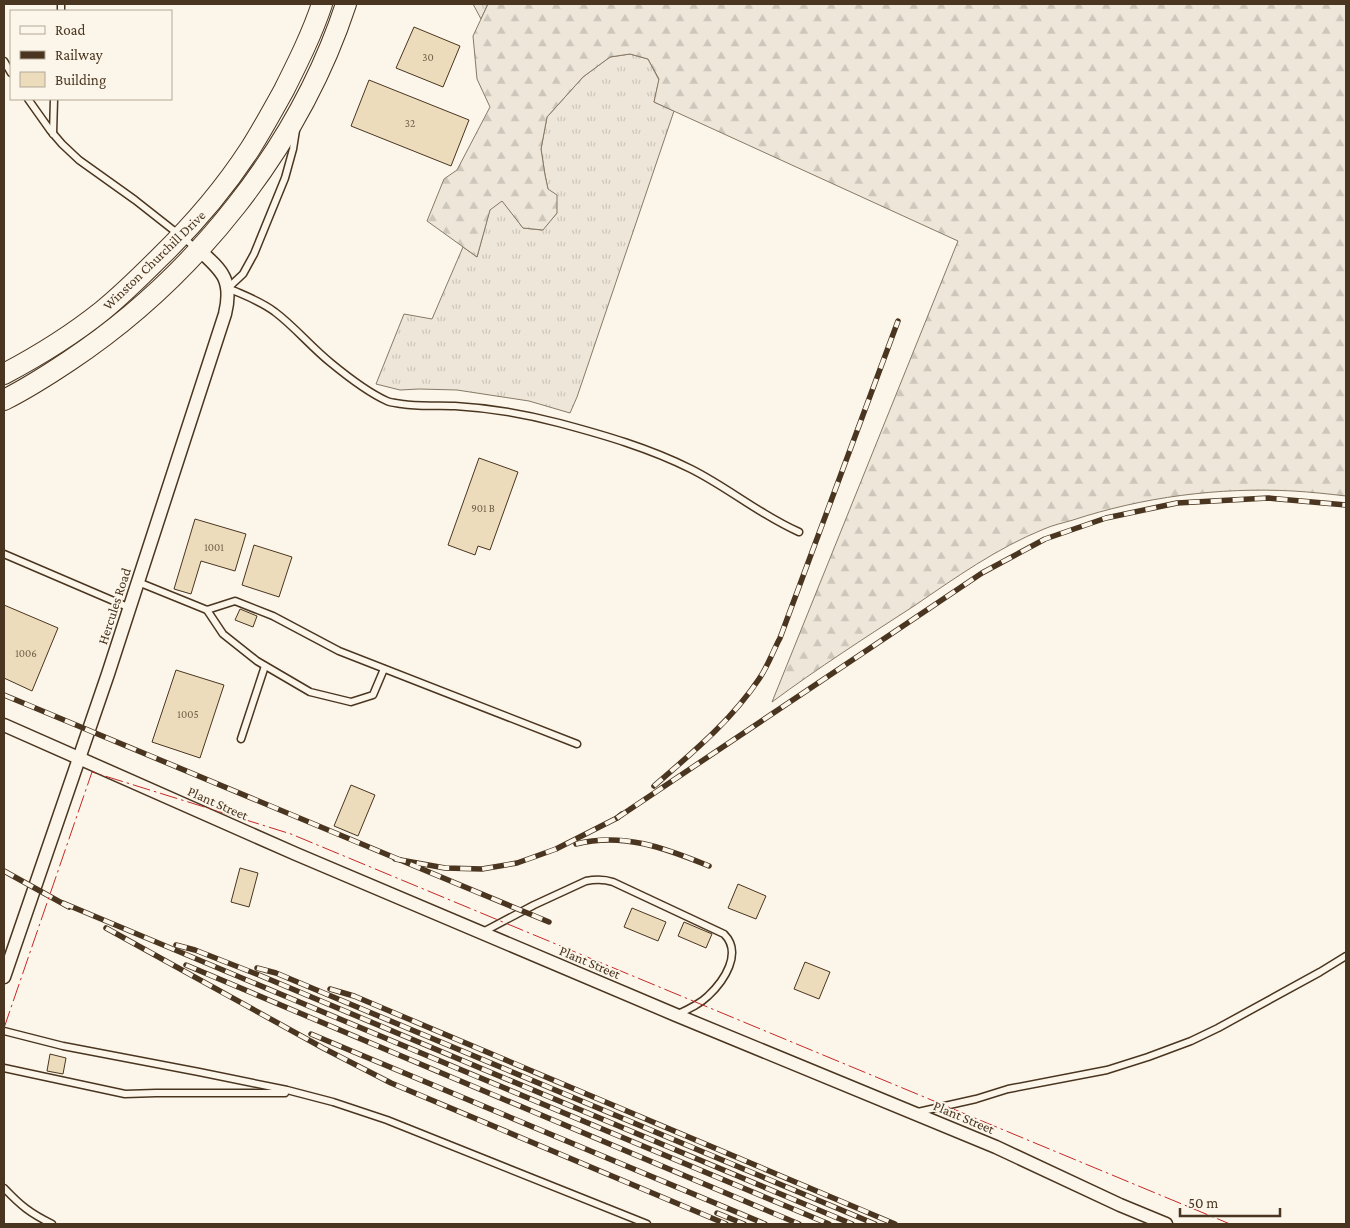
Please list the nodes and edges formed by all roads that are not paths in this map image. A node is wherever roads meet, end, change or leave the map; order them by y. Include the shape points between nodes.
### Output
1 (322, 4) edge
2 (346, 4) edge
3 (29, 100) edge
4 (54, 100) edge
5 (300, 109) junction
6 (53, 134) junction
7 (181, 236) junction
8 (199, 250) junction
9 (228, 288) junction
10 (4, 374) edge
11 (4, 400) edge
12 (799, 532) dead end
13 (4, 554) edge
14 (138, 582) junction
15 (130, 608) junction
16 (207, 610) junction
17 (265, 666) junction
18 (384, 669) junction
19 (4, 725) edge
20 (241, 739) dead end
21 (576, 744) dead end
22 (79, 758) junction
23 (482, 933) junction
24 (1346, 956) edge
25 (4, 976) edge
26 (676, 1015) junction
27 (4, 1031) edge
28 (4, 1068) edge
29 (302, 1094) junction
30 (915, 1113) junction
31 (4, 1188) edge
32 (52, 1224) edge
33 (647, 1224) edge
34 (1166, 1224) edge

1 - 7 highway, Winston Churchill Drive via 295,68 251,148
2 - 5 highway, Winston Churchill Drive
3 - 6 lane
4 - 6 lane
5 - 8 highway, Winston Churchill Drive via 251,187
5 - 9 lane via 285,178 244,274
6 - 7 lane via 79,160
7 - 8 lane
7 - 10 highway, Winston Churchill Drive via 103,310
8 - 9 street via 218,266
8 - 11 highway, Winston Churchill Drive via 168,282 93,345
9 - 12 lane via 274,310 330,362 389,402 482,408 520,414 622,440 692,469 761,513
9 - 14 street, Hercules Road via 225,314
13 - 15 lane
14 - 15 street, Hercules Road
14 - 16 lane
15 - 22 street, Hercules Road
16 - 17 lane via 223,634
16 - 18 lane via 235,601
17 - 18 lane via 310,692 351,702 373,695
17 - 20 lane
18 - 21 lane
19 - 22 street, Plant Street
22 - 23 street, Plant Street
22 - 25 street, Hercules Road
23 - 26 street, Plant Street
23 - 26 lane via 586,881 613,882 727,937 732,956 719,984 708,996
24 - 30 lane via 1218,1028 1148,1057 1107,1070 1008,1089
26 - 30 street, Plant Street
27 - 29 lane
28 - 29 lane via 125,1094
29 - 33 lane via 387,1120
30 - 34 street, Plant Street
31 - 32 lane via 34,1216

